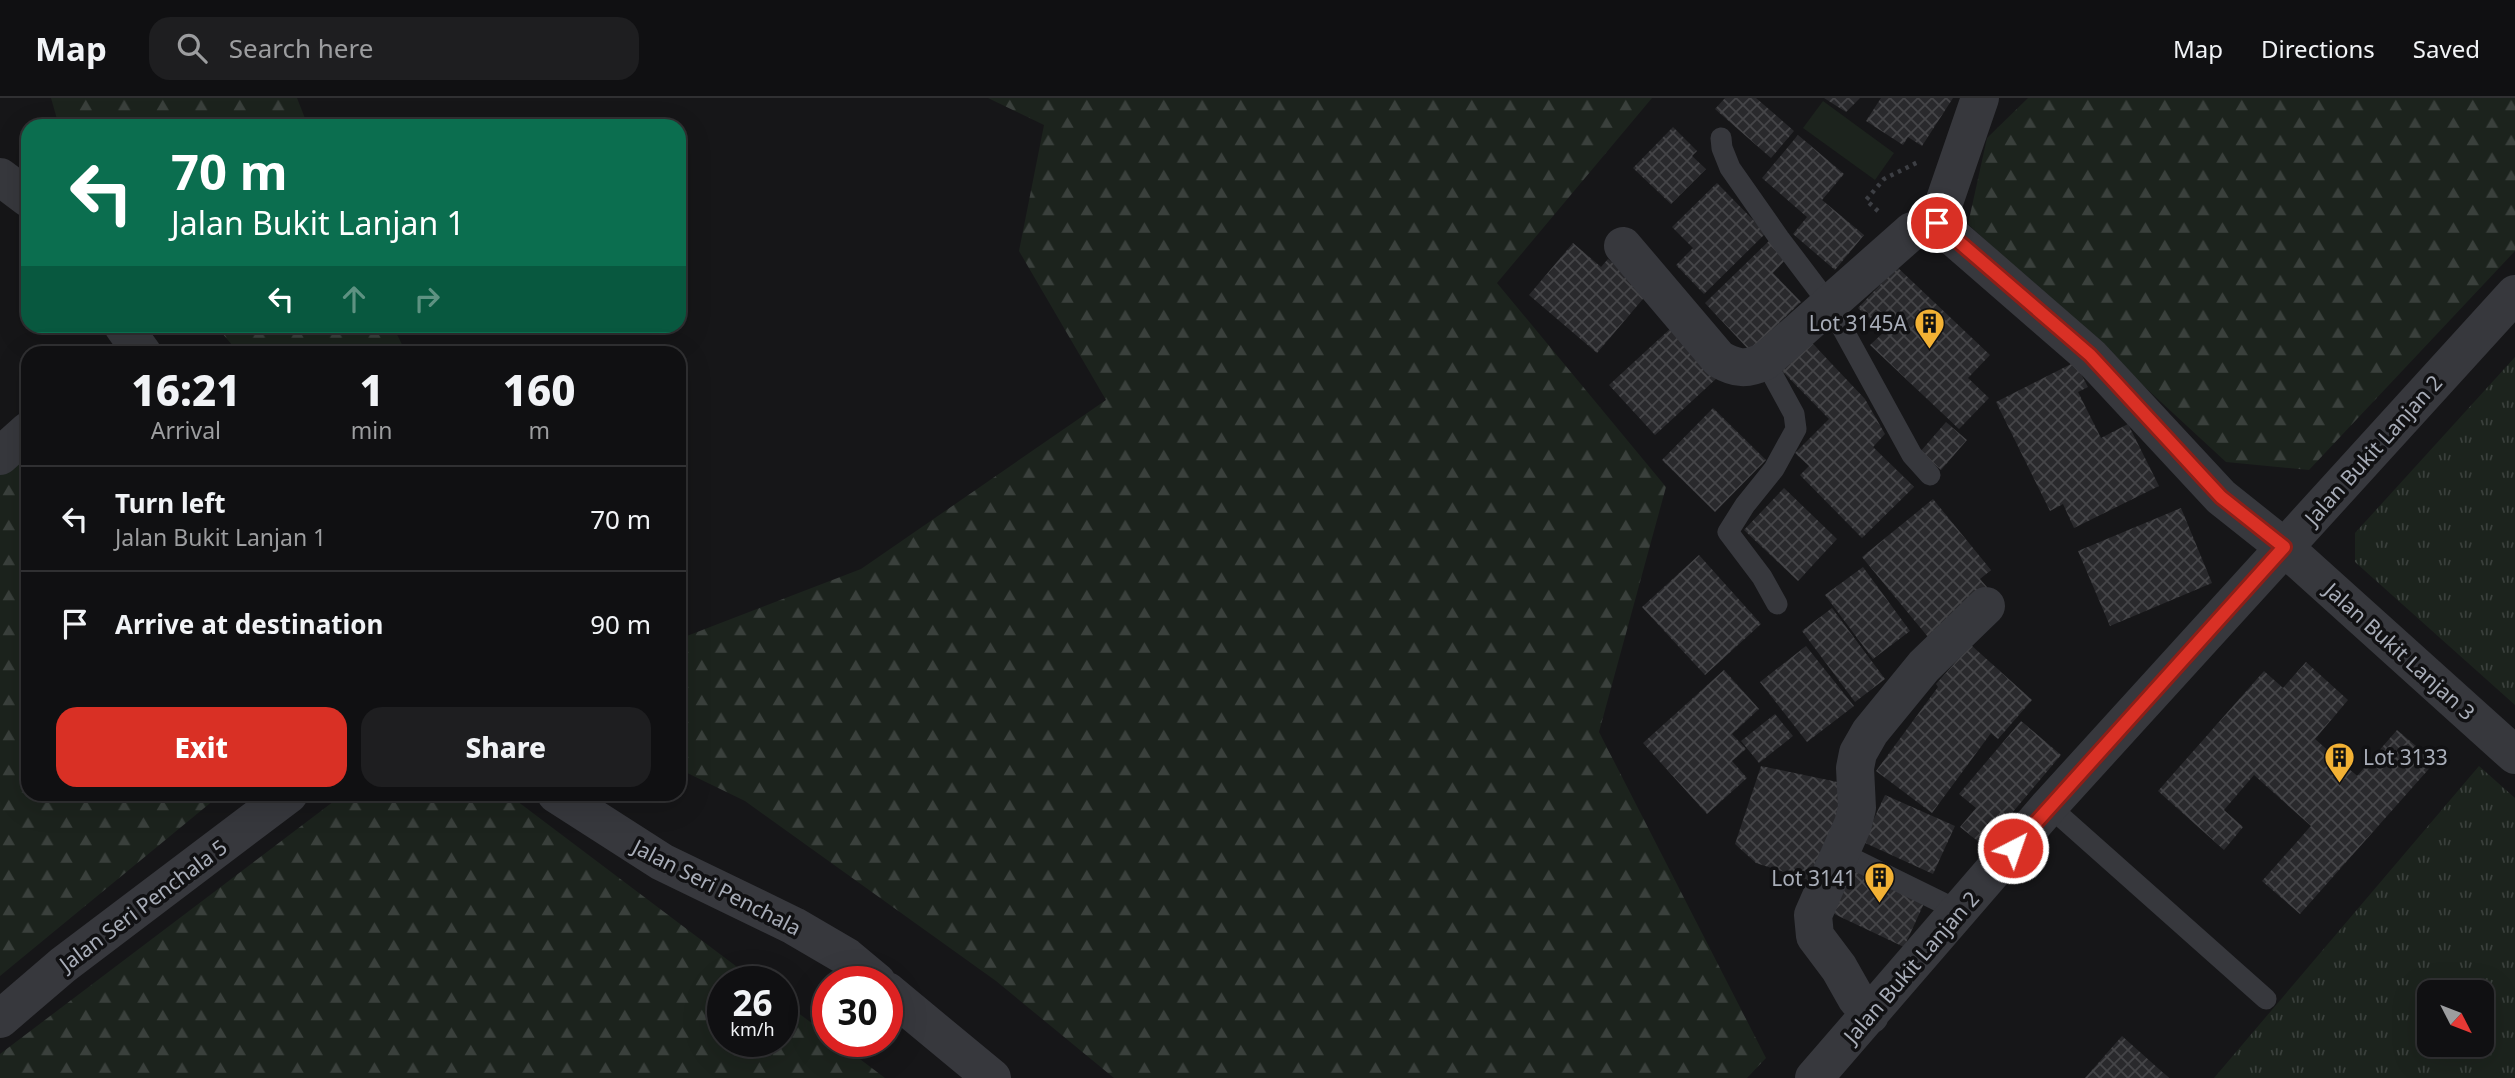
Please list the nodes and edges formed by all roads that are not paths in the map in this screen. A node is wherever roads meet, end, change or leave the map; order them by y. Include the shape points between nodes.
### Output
1 (1980, 98) edge
2 (1721, 138) dead end
3 (0, 177) edge
4 (21, 193) edge
5 (1937, 223) junction
6 (1623, 246) dead end
7 (2515, 294) edge
8 (1829, 304) junction
9 (1765, 361) junction
10 (21, 437) edge
11 (0, 456) edge
12 (1930, 475) dead end
13 (2284, 547) junction
14 (1777, 604) dead end
15 (1986, 606) dead end
16 (2515, 755) edge
17 (280, 801) edge
18 (567, 801) edge
19 (2049, 806) junction
20 (1839, 852) junction
21 (1959, 911) junction
22 (858, 966) edge
23 (2266, 999) dead end
24 (903, 1004) edge
25 (1870, 1015) junction
26 (0, 1019) edge
27 (992, 1078) edge
28 (1814, 1078) edge

1 - 5 street
2 - 8 lane via 1730,168
3 - 4 street
5 - 8 street via 1912,231
5 - 13 street, Jalan Bukit Lanjan 3 via 2090,355 2221,497
6 - 9 street via 1719,359 1739,368
7 - 13 street, Jalan Bukit Lanjan 2
8 - 9 street
8 - 12 lane via 1912,455
9 - 14 lane via 1790,404 1796,429 1774,469 1728,532
10 - 11 street
13 - 16 street, Jalan Bukit Lanjan 3
13 - 19 street, Jalan Bukit Lanjan 2
15 - 20 street via 1924,666 1870,732 1855,768 1853,824
17 - 26 street, Jalan Seri Penchala 5 via 63,965
18 - 22 street, Jalan Seri Penchala via 662,862 794,926
19 - 21 street, Jalan Bukit Lanjan 2
19 - 23 lane
20 - 21 lane
20 - 25 street via 1813,915 1815,936
21 - 25 street, Jalan Bukit Lanjan 2
24 - 27 street
25 - 28 street, Jalan Bukit Lanjan 2

